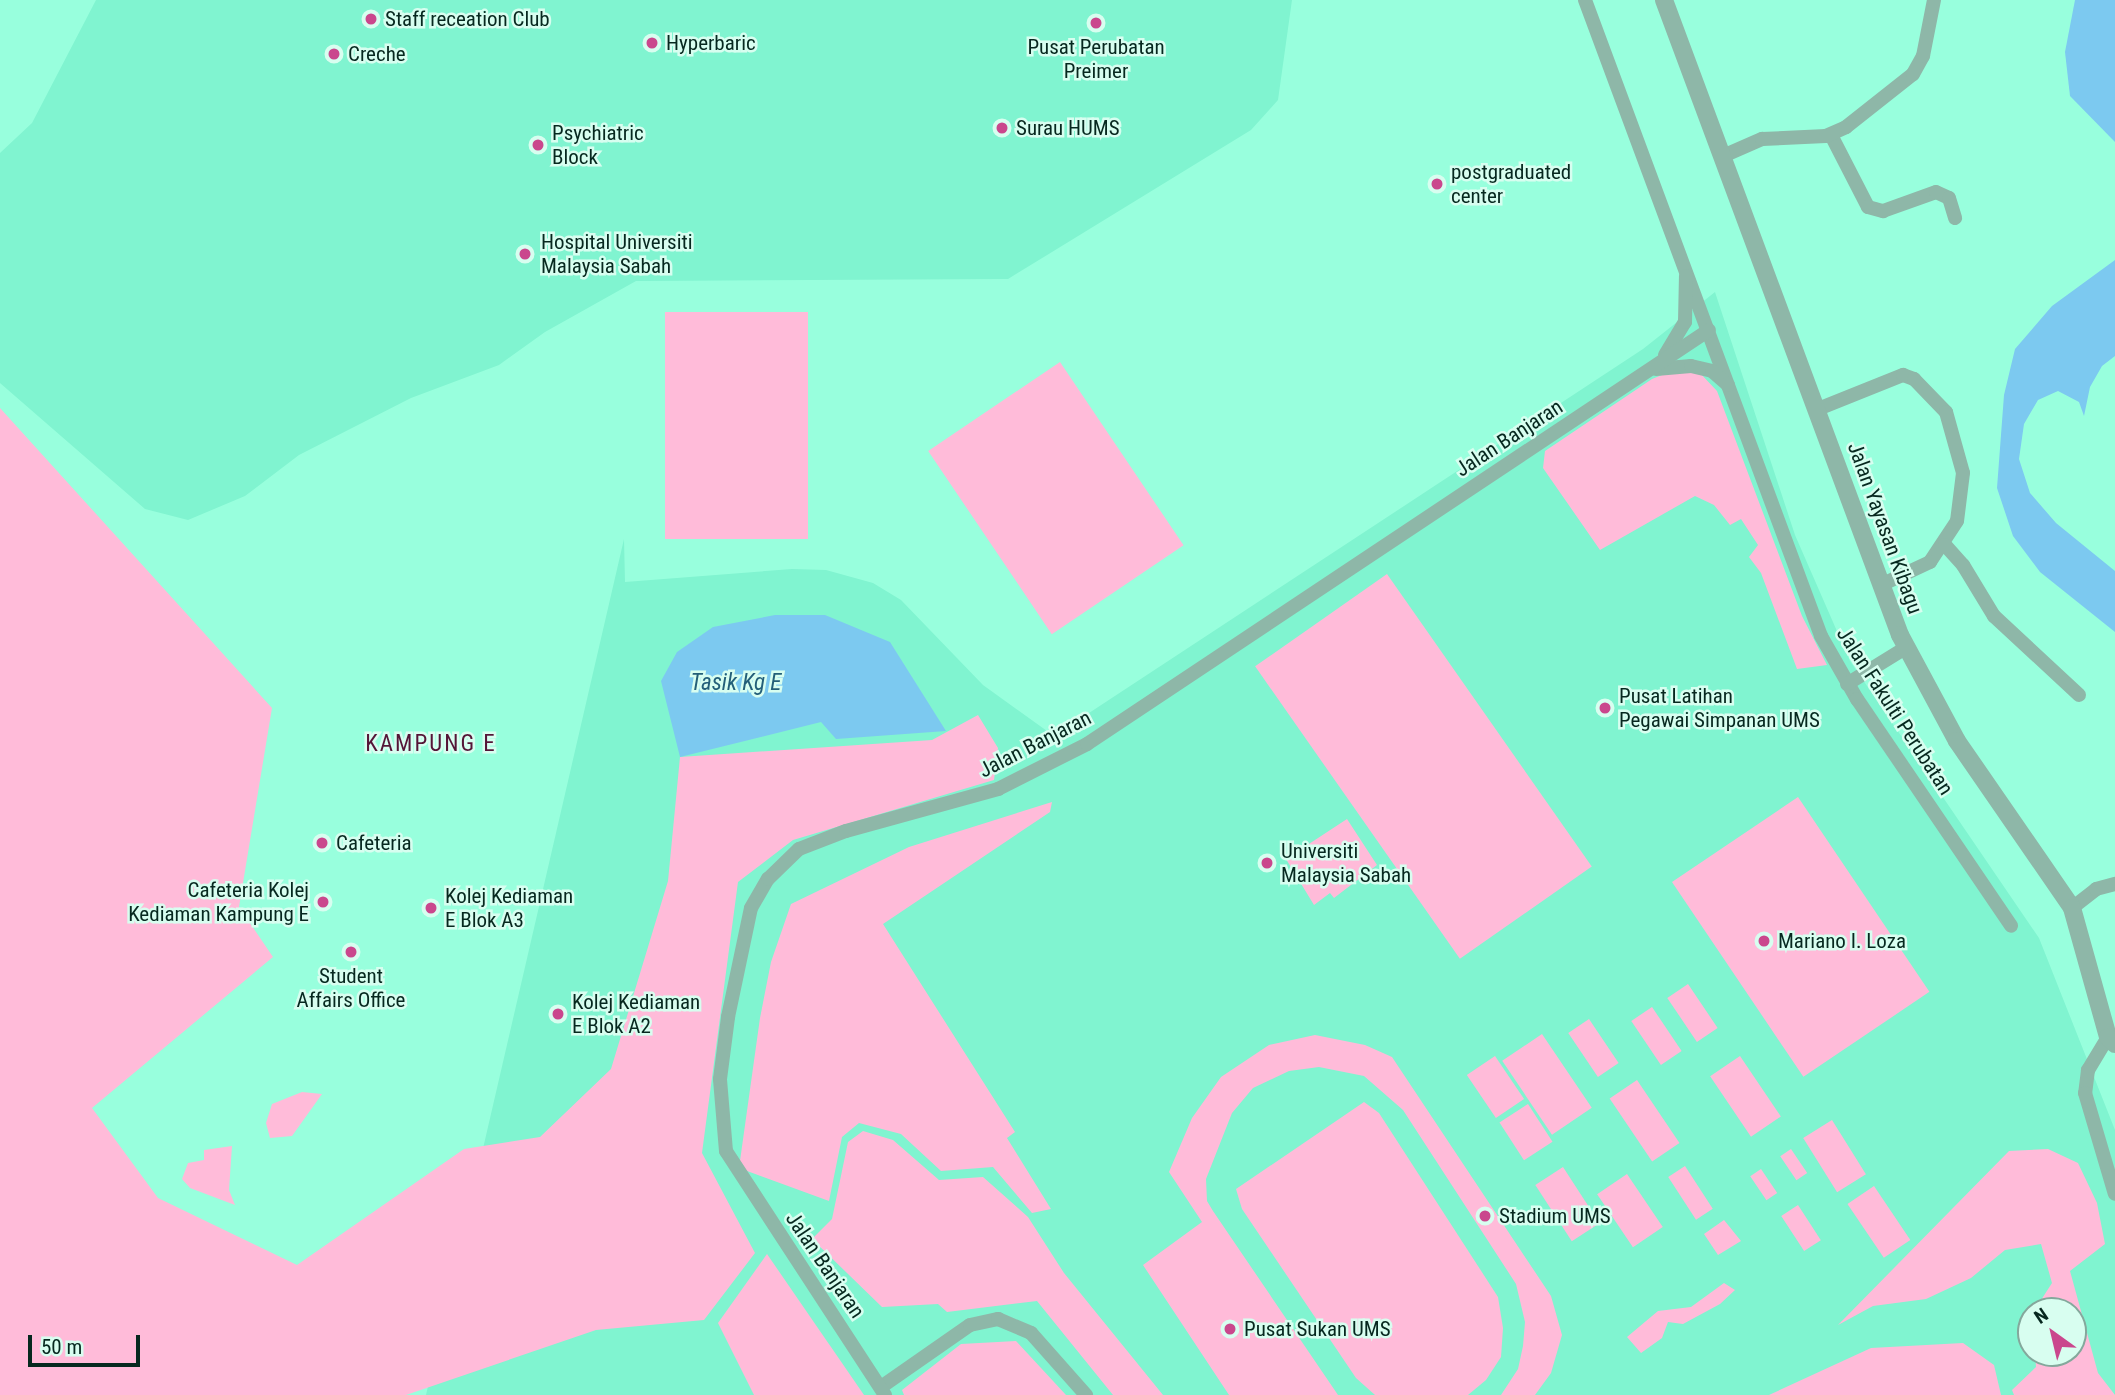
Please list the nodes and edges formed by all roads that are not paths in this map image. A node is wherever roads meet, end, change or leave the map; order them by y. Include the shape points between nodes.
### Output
1 (1585, 0) edge
2 (1664, 0) edge
3 (1934, 0) edge
4 (1831, 135) junction
5 (1723, 156) junction
6 (1955, 218) dead end
7 (1686, 268) junction
8 (1709, 330) junction
9 (1649, 371) junction
10 (1729, 386) junction
11 (1818, 409) junction
12 (1945, 545) junction
13 (1881, 586) junction
14 (1907, 647) junction
15 (1847, 684) junction
16 (2079, 695) dead end
17 (2115, 884) edge
18 (2072, 908) junction
19 (2011, 926) dead end
20 (2112, 1041) edge
21 (2115, 1194) edge
22 (883, 1391) edge
23 (1086, 1395) edge

1 - 7 street, Jalan Fakulti Perubatan
2 - 5 street, Jalan Yayasan Kibagu
3 - 4 street via 1923,56 1913,74
4 - 5 street via 1762,139
4 - 6 street via 1868,207 1883,211 1936,192 1949,198
5 - 11 street, Jalan Yayasan Kibagu
7 - 8 street, Jalan Fakulti Perubatan
7 - 9 street via 1685,322
8 - 9 street, Jalan Banjaran
8 - 10 street, Jalan Fakulti Perubatan
9 - 10 street via 1691,366 1712,371
9 - 22 street, Jalan Banjaran via 1087,744 998,789 846,831 799,849 768,879 751,908 728,1017 720,1079 726,1151
10 - 15 street, Jalan Fakulti Perubatan via 1821,636
11 - 12 street via 1903,374 1914,379 1946,412 1964,473 1957,521
11 - 13 street, Jalan Yayasan Kibagu
12 - 13 street via 1930,562
12 - 16 street via 1994,616
13 - 14 street, Jalan Yayasan Kibagu
14 - 15 street
14 - 18 street, Jalan Yayasan Kibagu via 1957,740
15 - 19 street, Jalan Fakulti Perubatan
17 - 18 street via 2096,889
18 - 20 street, Jalan Yayasan Kibagu
20 - 21 street via 2088,1070 2085,1093
22 - 23 street via 970,1325 998,1319 1031,1333

